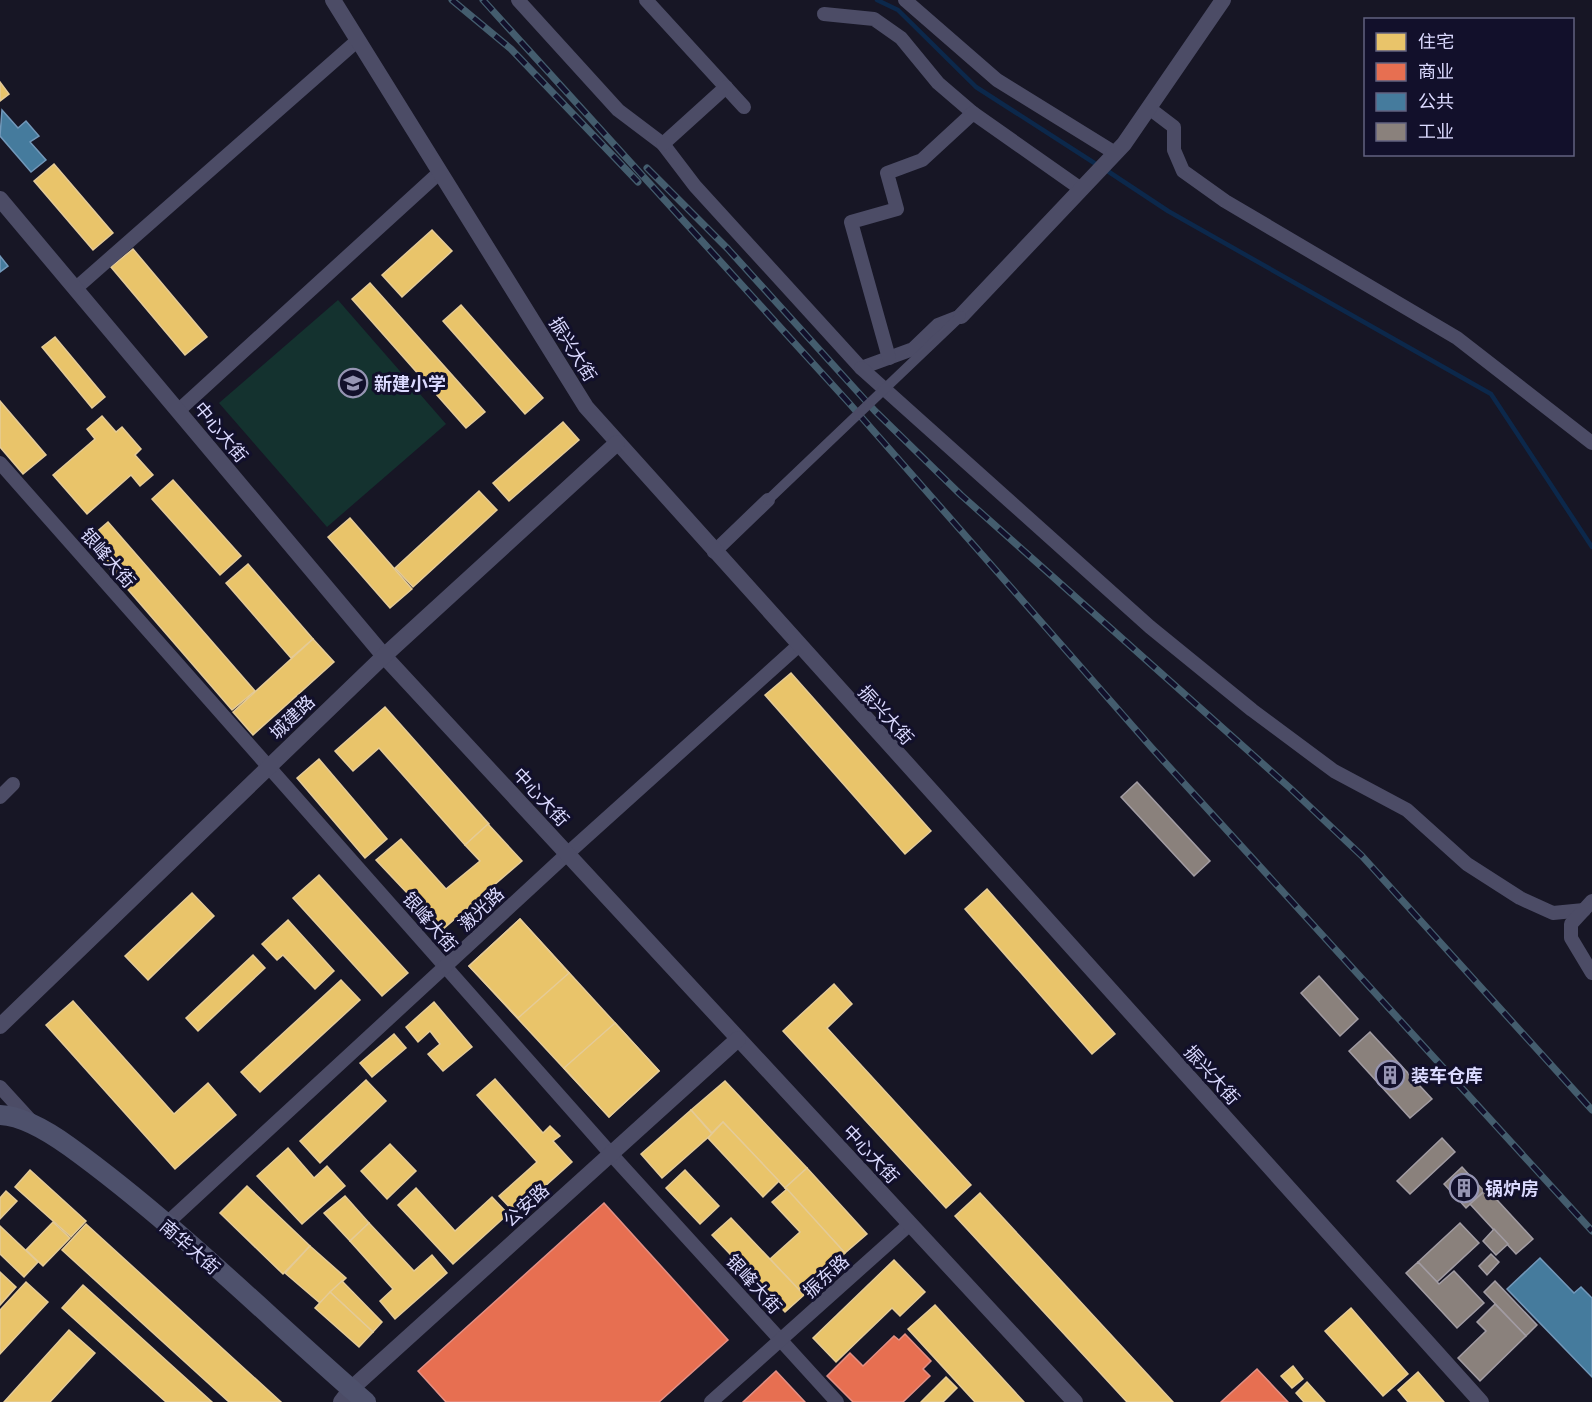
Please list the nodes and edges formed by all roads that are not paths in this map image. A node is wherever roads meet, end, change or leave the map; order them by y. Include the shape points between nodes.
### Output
1 (333, 0) edge
2 (518, 0) edge
3 (646, 0) edge
4 (905, 0) edge
5 (1223, 0) edge
6 (824, 14) dead end
7 (358, 40) junction
8 (726, 87) junction
9 (744, 107) dead end
10 (1149, 108) junction
11 (974, 113) junction
12 (663, 144) junction
13 (1106, 163) junction
14 (440, 172) junction
15 (1081, 189) junction
16 (0, 199) edge
17 (75, 289) junction
18 (961, 316) junction
19 (889, 358) junction
20 (861, 368) junction
21 (178, 411) junction
22 (1592, 442) edge
23 (617, 443) junction
24 (0, 463) edge
25 (768, 500) joint
26 (714, 552) junction
27 (798, 646) junction
28 (384, 656) junction
29 (269, 767) junction
30 (13, 784) dead end
31 (0, 797) edge
32 (567, 854) junction
33 (1588, 906) edge
34 (445, 966) junction
35 (1592, 973) edge
36 (0, 1026) edge
37 (738, 1039) junction
38 (0, 1088) edge
39 (0, 1116) edge
40 (38, 1128) junction
41 (611, 1154) junction
42 (910, 1224) junction
43 (165, 1225) junction
44 (780, 1340) junction
45 (353, 1398) edge
46 (711, 1402) edge
47 (837, 1402) edge
48 (1075, 1402) edge
49 (1481, 1402) edge

1 - 7 street, 振兴大街
2 - 12 street via 618,110
3 - 8 street
4 - 13 street via 997,80
5 - 10 street
6 - 11 street via 874,19 901,38 938,83
7 - 14 street, 振兴大街
7 - 17 street
8 - 9 street
8 - 12 street
10 - 13 street
10 - 22 street via 1174,127 1174,150 1183,171 1225,201 1457,338
11 - 15 street
11 - 19 street via 922,160 887,173 897,209 851,222
12 - 20 street via 694,186
13 - 15 street
14 - 21 street
14 - 23 street, 振兴大街 via 586,407
15 - 18 street
16 - 17 street, 中心大街
17 - 21 street, 中心大街
18 - 19 street via 938,325 913,349
18 - 25 street, bridge
19 - 20 street
20 - 33 street via 1150,627 1334,771 1407,810 1467,864 1520,898 1553,913
21 - 28 street, 中心大街
23 - 26 street, 振兴大街
23 - 28 street, 城建路
24 - 29 street, 银峰大街
25 - 26 street
26 - 27 street, 振兴大街
27 - 32 street, 激光路
27 - 49 street, 振兴大街
28 - 29 street, 城建路
28 - 32 street, 中心大街
29 - 34 street, 银峰大街
29 - 36 street, 城建路
30 - 31 street
32 - 34 street, 激光路
32 - 37 street, 中心大街
33 - 35 street via 1571,924 1571,938
34 - 41 street, 银峰大街
34 - 43 street, 激光路
37 - 41 street, 公安路
37 - 42 street, 中心大街
38 - 40 street
39 - 40 main road, 南华大街
40 - 43 main road, 南华大街 via 69,1146
41 - 44 street, 银峰大街
41 - 45 street, 公安路
42 - 44 street, 振东路
42 - 48 street, 中心大街
43 - 45 main road, 南华大街
44 - 46 street, 振东路
44 - 47 street, 银峰大街

